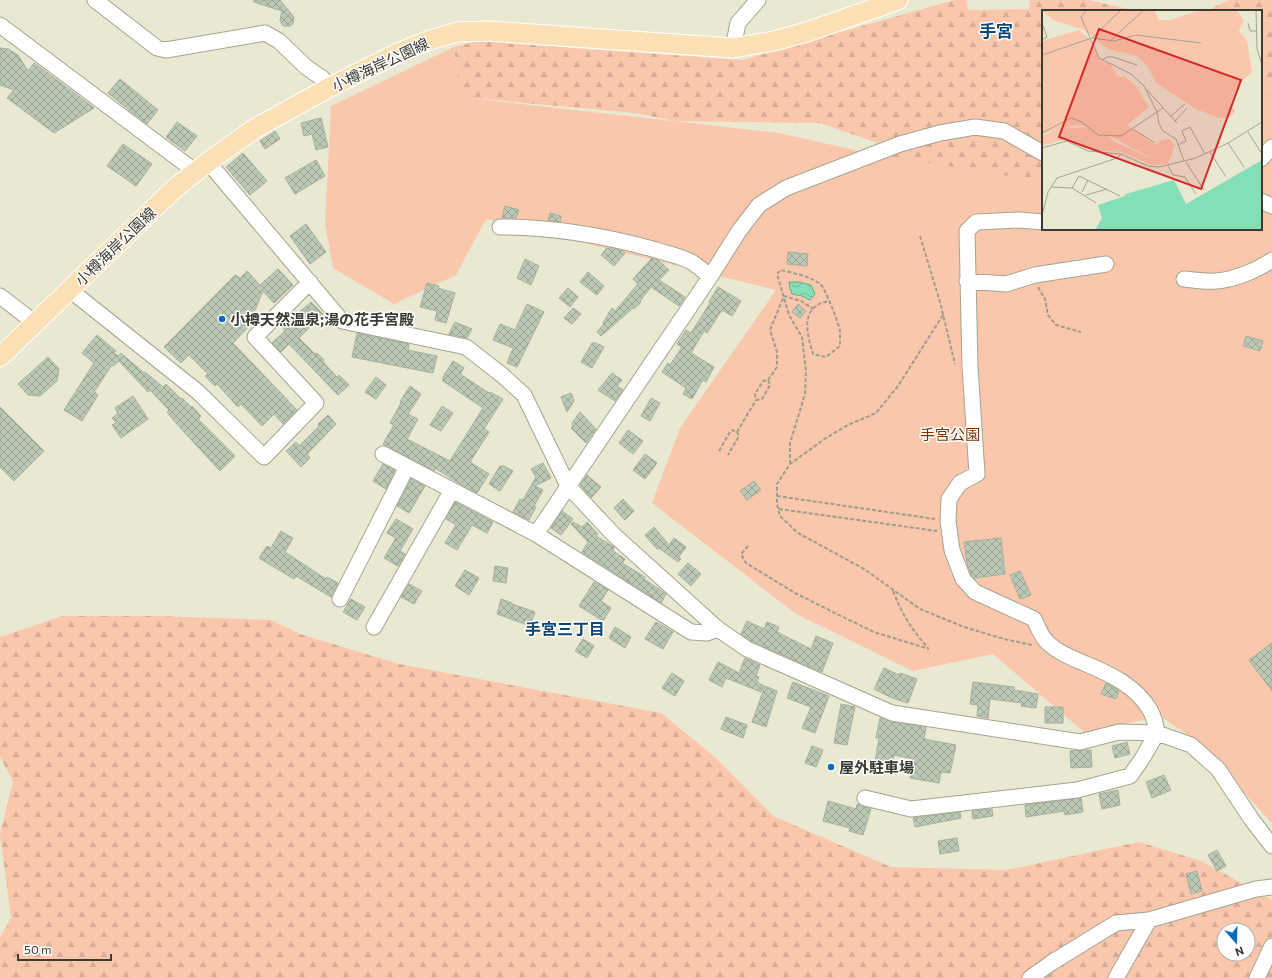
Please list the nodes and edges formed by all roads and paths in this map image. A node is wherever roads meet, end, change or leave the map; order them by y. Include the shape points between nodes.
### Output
1 (95, 0) edge
2 (758, 0) edge
3 (898, 0) edge
4 (0, 25) edge
5 (733, 48) junction
6 (330, 87) junction
7 (1272, 147) edge
8 (1042, 152) edge
9 (1262, 158) edge
10 (202, 167) junction
11 (1262, 201) edge
12 (1272, 206) edge
13 (1042, 222) edge
14 (500, 227) dead end
15 (920, 236) dead end
16 (1272, 260) edge
17 (1106, 264) dead end
18 (710, 277) junction
19 (1027, 277) junction
20 (1184, 279) dead end
21 (967, 281) junction
22 (310, 282) junction
23 (70, 290) junction
24 (0, 296) edge
25 (784, 296) junction
26 (828, 301) junction
27 (813, 309) junction
28 (943, 315) junction
29 (34, 323) junction
30 (1081, 332) dead end
31 (808, 336) junction
32 (802, 337) junction
33 (0, 357) edge
34 (956, 369) dead end
35 (768, 380) junction
36 (756, 400) junction
37 (738, 432) junction
38 (719, 451) dead end
39 (383, 454) dead end
40 (728, 455) dead end
41 (790, 464) junction
42 (407, 467) junction
43 (568, 486) junction
44 (452, 490) junction
45 (777, 496) junction
46 (778, 509) junction
47 (949, 526) junction
48 (536, 534) junction
49 (748, 546) dead end
50 (892, 590) junction
51 (340, 600) dead end
52 (374, 627) dead end
53 (718, 629) junction
54 (1037, 646) dead end
55 (1157, 733) junction
56 (865, 798) dead end
57 (1272, 846) edge
58 (1272, 887) edge
59 (1149, 920) junction
60 (1272, 946) edge
61 (1030, 978) edge
62 (1116, 978) edge
63 (1257, 978) edge

1 - 6 street via 157,48 166,50 265,33 279,41
2 - 5 street via 738,23
3 - 5 main road, 小樽海岸公園線 via 807,32
4 - 10 street
5 - 6 main road, 小樽海岸公園線 via 488,31 457,32 400,52
6 - 10 main road, 小樽海岸公園線 via 254,130
7 - 9 street
8 - 18 street via 1004,131 975,127 940,133 893,147 786,188 759,206 739,231
10 - 22 street
10 - 23 main road, 小樽海岸公園線 via 168,194
11 - 12 street
13 - 21 street via 976,222 967,231
14 - 18 street via 585,234 640,245 680,257 693,263
15 - 28 path
16 - 20 street via 1240,275 1216,281
17 - 19 street
18 - 43 street
19 - 21 street via 1006,284
19 - 30 path via 1045,299 1048,315 1056,325
21 - 47 street via 977,474 960,483 950,499
22 - 23 street via 255,337 316,403 264,457 198,392
22 - 43 street via 342,321 466,347 502,375 524,395
23 - 29 main road, 小樽海岸公園線
24 - 29 street
25 - 26 path via 777,274 781,270 802,275 822,285
25 - 27 path via 801,301
25 - 32 path via 790,315
25 - 35 path via 770,330 777,352 777,367
26 - 27 path
26 - 31 path via 840,331 840,346 826,357 813,354
27 - 31 path via 807,325
28 - 34 path
28 - 41 path via 898,386 876,413 826,438
29 - 33 main road, 小樽海岸公園線
31 - 32 path
32 - 41 path via 806,371 805,394 790,443
35 - 36 path via 763,381 755,394
35 - 36 path via 770,385 762,399
36 - 37 path
37 - 38 path via 730,432
37 - 40 path via 739,436
39 - 42 street
41 - 45 path via 777,484
42 - 44 street
42 - 51 street
43 - 48 street
43 - 53 street via 614,535
44 - 48 street
44 - 52 street
45 - 46 path
45 - 47 path
46 - 47 path
46 - 50 path via 780,516 798,533 864,569
47 - 55 street via 952,550 963,579 975,592 1034,619 1047,642 1062,654 1124,682 1150,710
48 - 53 street via 691,632 706,633
49 - 50 path via 741,554 746,563 795,594 874,632 929,649 900,610
50 - 54 path via 920,609 964,627
53 - 55 street via 746,649 892,712 1080,742 1119,732
55 - 56 street via 1130,776 1077,790 911,809
55 - 57 street via 1191,745 1218,768
58 - 59 street via 1256,889
59 - 61 street via 1116,923
59 - 62 street
60 - 63 street

